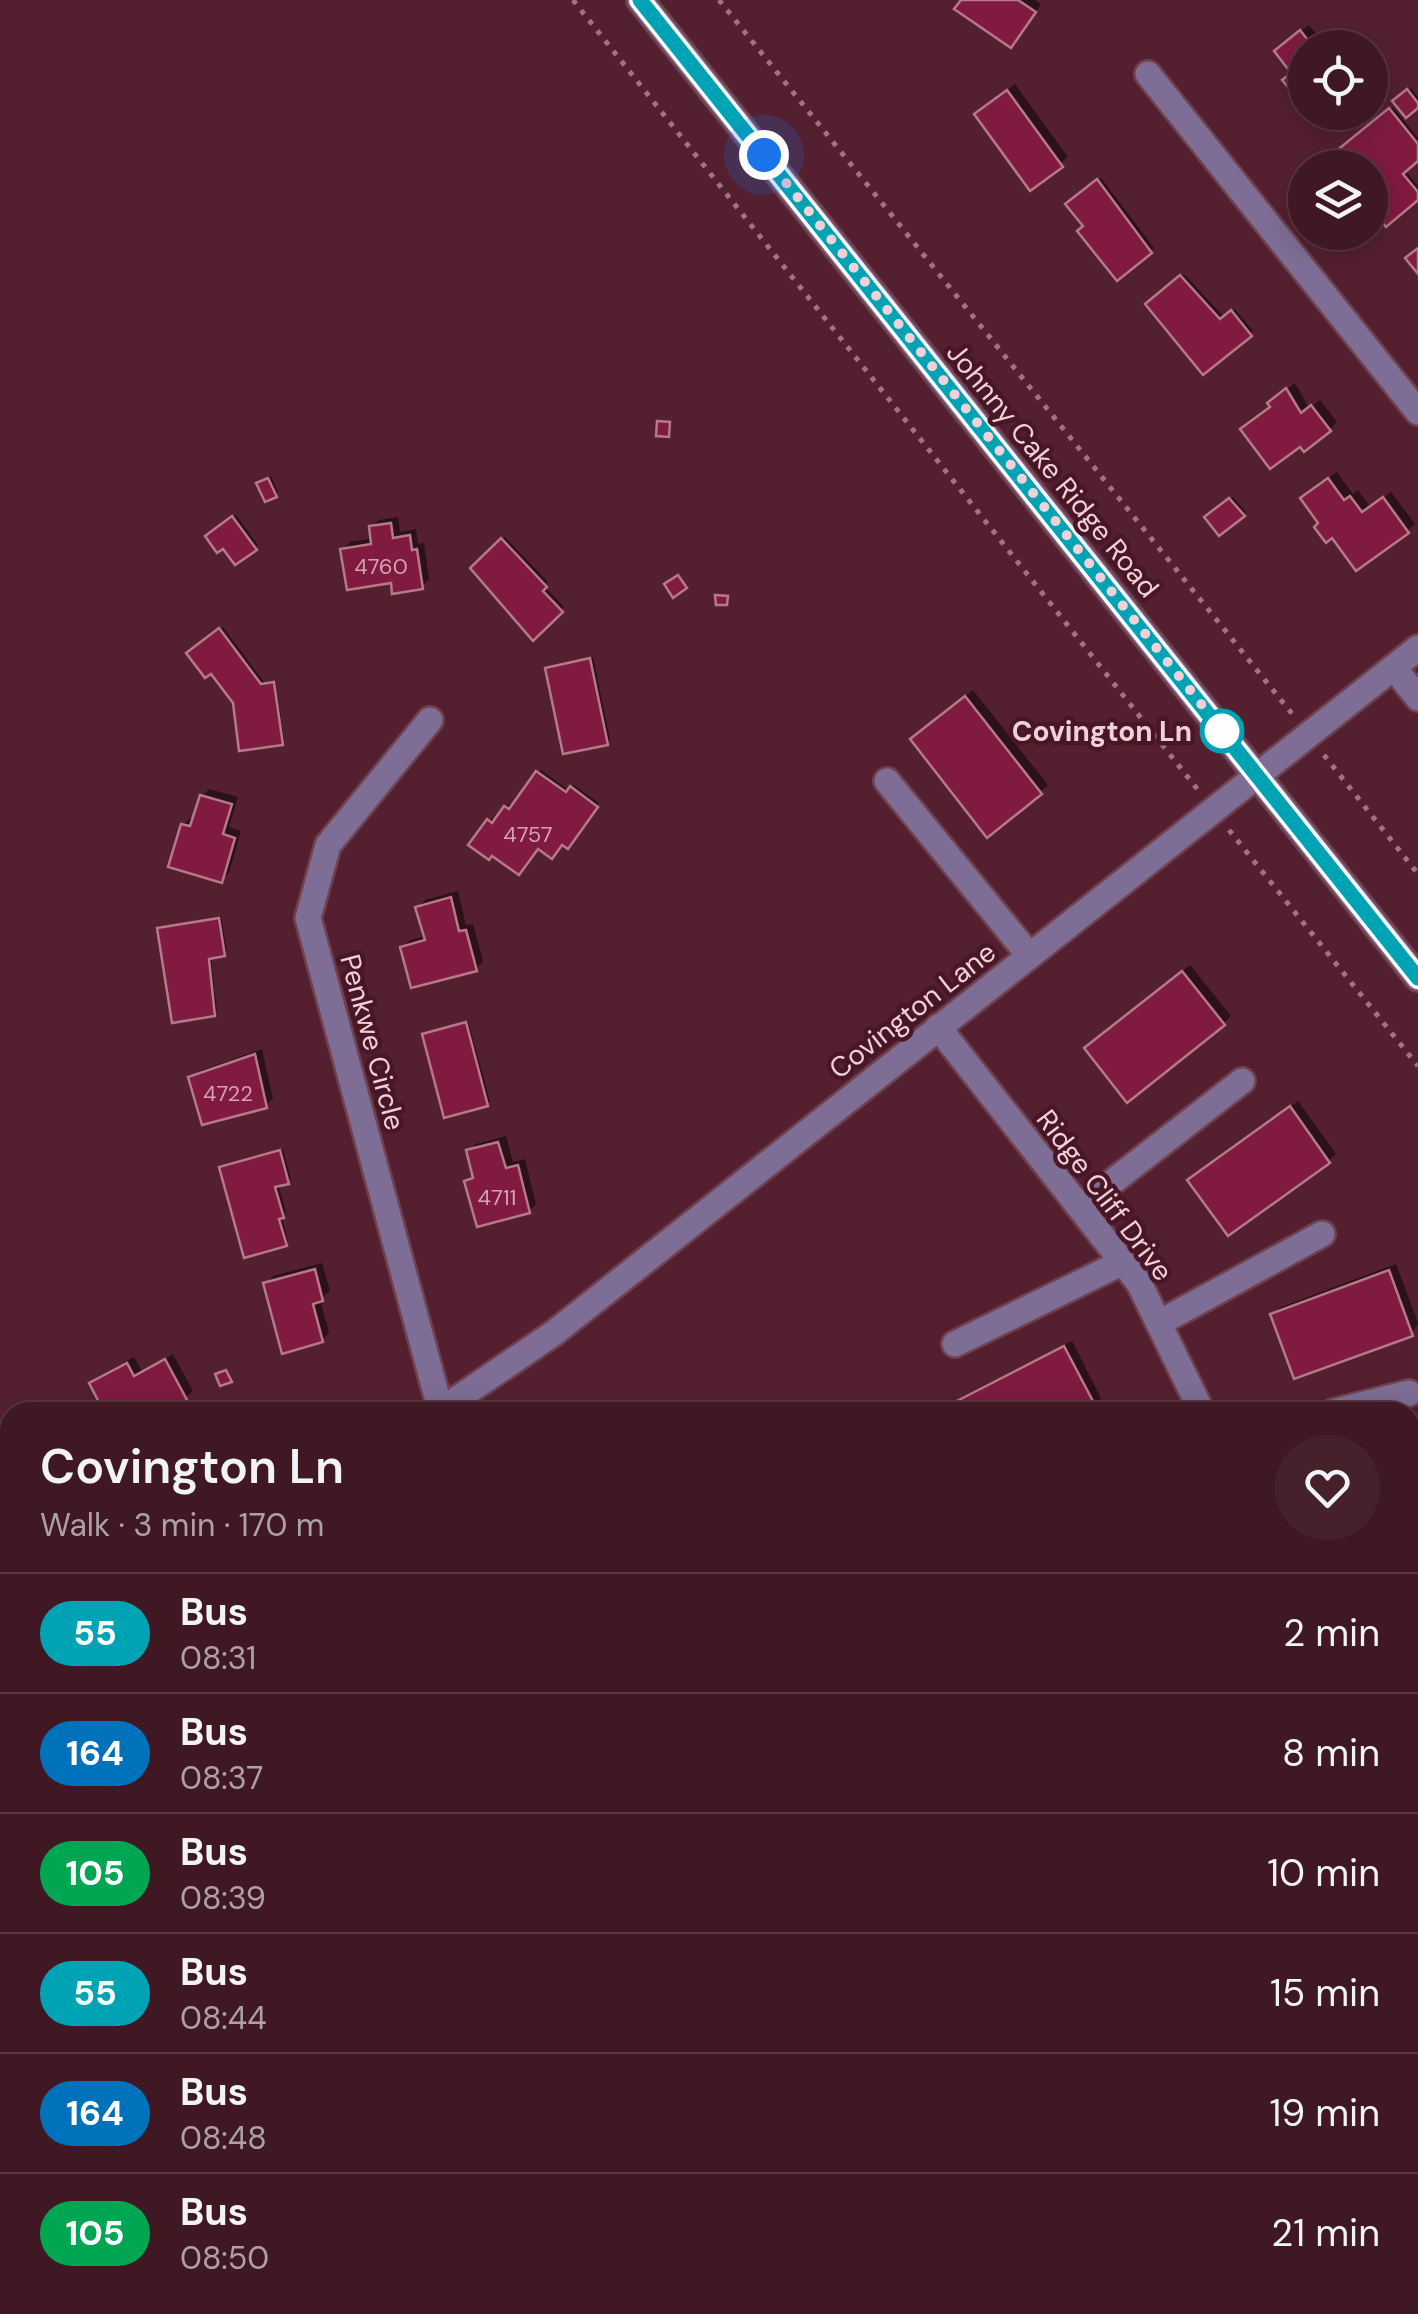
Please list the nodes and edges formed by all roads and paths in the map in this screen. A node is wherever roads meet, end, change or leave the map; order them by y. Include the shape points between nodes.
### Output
1 (573, 0) edge
2 (640, 0) edge
3 (719, 0) edge
4 (1148, 74) dead end
5 (1418, 412) edge
6 (1418, 648) edge
7 (1394, 668) junction
8 (1418, 698) edge
9 (430, 720) dead end
10 (1308, 736) junction
11 (1258, 776) junction
12 (887, 781) dead end
13 (1214, 810) junction
14 (1418, 874) edge
15 (1029, 956) junction
16 (1418, 978) edge
17 (938, 1027) junction
18 (1418, 1066) edge
19 (1242, 1082) dead end
20 (1080, 1207) junction
21 (1322, 1234) dead end
22 (1123, 1262) junction
23 (1159, 1323) junction
24 (955, 1344) dead end
25 (1408, 1393) dead end
26 (437, 1402) edge
27 (454, 1402) edge
28 (1197, 1402) edge
29 (1372, 1402) edge

1 - 13 path
2 - 11 street, Johnny Cake Ridge Road
3 - 10 path
4 - 5 street
6 - 7 street, Covington Lane
7 - 8 street
7 - 10 street, Covington Lane
9 - 26 street, Penkwe Circle via 328,845 308,918
10 - 11 street, Covington Lane
10 - 14 path
11 - 13 street, Covington Lane
11 - 16 street, Johnny Cake Ridge Road
12 - 15 street
13 - 15 street, Covington Lane
13 - 18 path
15 - 17 street, Covington Lane
17 - 20 street, Ridge Cliff Drive
17 - 27 street, Covington Lane via 554,1333
19 - 20 street
20 - 22 street, Ridge Cliff Drive
21 - 23 street
22 - 23 street, Ridge Cliff Drive
22 - 24 street
23 - 28 street, Ridge Cliff Drive
25 - 29 street

